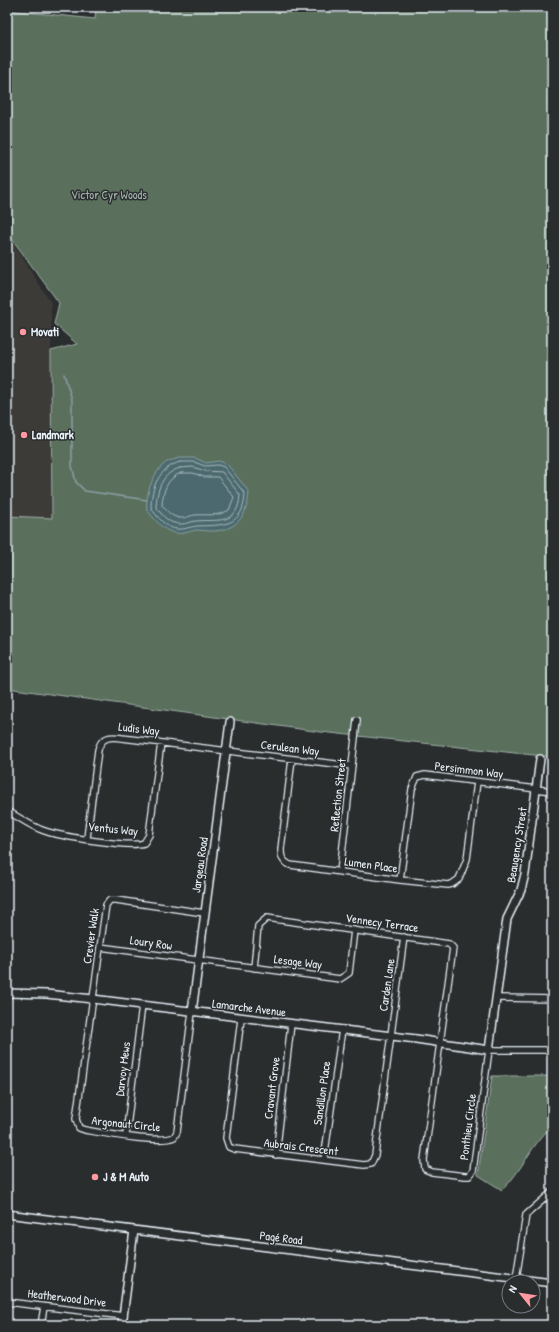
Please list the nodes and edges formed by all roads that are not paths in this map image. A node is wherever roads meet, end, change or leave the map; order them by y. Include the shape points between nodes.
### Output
1 (357, 720) dead end
2 (230, 722) dead end
3 (161, 743) junction
4 (226, 751) junction
5 (292, 759) junction
6 (540, 759) dead end
7 (352, 766) junction
8 (477, 782) junction
9 (536, 790) junction
10 (552, 791) edge
11 (7, 811) edge
12 (87, 838) junction
13 (340, 872) junction
14 (400, 880) junction
15 (204, 913) junction
16 (354, 930) junction
17 (404, 938) junction
18 (100, 947) junction
19 (200, 960) junction
20 (254, 968) junction
21 (7, 994) edge
22 (497, 998) junction
23 (93, 999) junction
24 (552, 999) edge
25 (142, 1006) junction
26 (192, 1012) junction
27 (241, 1018) junction
28 (291, 1024) junction
29 (342, 1029) junction
30 (391, 1036) junction
31 (440, 1042) junction
32 (489, 1050) junction
33 (552, 1050) edge
34 (126, 1135) junction
35 (276, 1155) junction
36 (324, 1160) junction
37 (551, 1194) edge
38 (7, 1214) edge
39 (134, 1230) junction
40 (517, 1274) edge
41 (501, 1277) edge
42 (541, 1282) edge
43 (552, 1283) edge
44 (7, 1302) edge
45 (44, 1307) junction
46 (124, 1316) junction
47 (41, 1325) edge
48 (122, 1325) edge

1 - 7 street, Reflection Street
2 - 4 street, Jargeau Road
3 - 4 street, Ludis Way
3 - 12 street, Ludis Way via 112,737 102,740 97,752
3 - 12 street, Ventus Way via 149,835 146,841 135,845
4 - 5 street, Cerulean Way
4 - 15 street, Jargeau Road
5 - 7 street, Cerulean Way
5 - 13 street, Lumen Place via 280,849 282,860 290,865
6 - 9 street, Beaugency Street
7 - 13 street, Reflection Street
8 - 9 street, Persimmon Way
8 - 14 street, Lumen Place via 467,859 459,878 448,885
8 - 14 street, Persimmon Way via 425,775 417,777 412,789
9 - 10 street, Persimmon Way
9 - 22 street, Beaugency Street via 524,878 507,919
11 - 12 street, Ventus Way via 43,830
13 - 14 street, Lumen Place
15 - 18 street, Crevier Walk via 110,900 104,911
15 - 19 street, Jargeau Road
16 - 17 street, Vennecy Terrace
16 - 20 street, Lesage Way via 351,964 346,977 340,979
16 - 20 street, Vennecy Terrace via 268,918 258,926
17 - 30 street, Carden Lane
17 - 31 street, Vennecy Terrace via 443,942 453,948
18 - 19 street, Loury Row
18 - 23 street, Crevier Walk
19 - 20 street, Lesage Way
19 - 26 street, Jargeau Road
21 - 23 street, Lamarche Avenue via 46,994
22 - 24 street
22 - 32 street, Beaugency Street
23 - 25 street, Lamarche Avenue
23 - 34 street, Argonaut Circle via 77,1125 85,1130
25 - 26 street, Lamarche Avenue
25 - 34 street, Darvoy Mews
26 - 27 street, Lamarche Avenue
26 - 34 street, Argonaut Circle via 177,1132 169,1140
27 - 28 street, Lamarche Avenue
27 - 35 street, Aubrais Crescent via 226,1143 234,1150
28 - 29 street, Lamarche Avenue
28 - 35 street, Cravant Grove
29 - 30 street, Lamarche Avenue
29 - 36 street, Sandillon Place
30 - 31 street, Lamarche Avenue
30 - 36 street, Aubrais Crescent via 374,1160 371,1164 364,1165
31 - 32 street, Lamarche Avenue
31 - 32 street, Ponthieu Circle via 424,1160 425,1168 432,1172 469,1176 473,1171
32 - 33 street
35 - 36 street, Aubrais Crescent
37 - 40 street via 526,1215
38 - 39 street, Pagé Road
39 - 41 street, Pagé Road
39 - 46 street
42 - 43 street, Pagé Road
44 - 45 street, Heatherwood Drive
45 - 46 street, Heatherwood Drive
45 - 47 street
46 - 48 street

